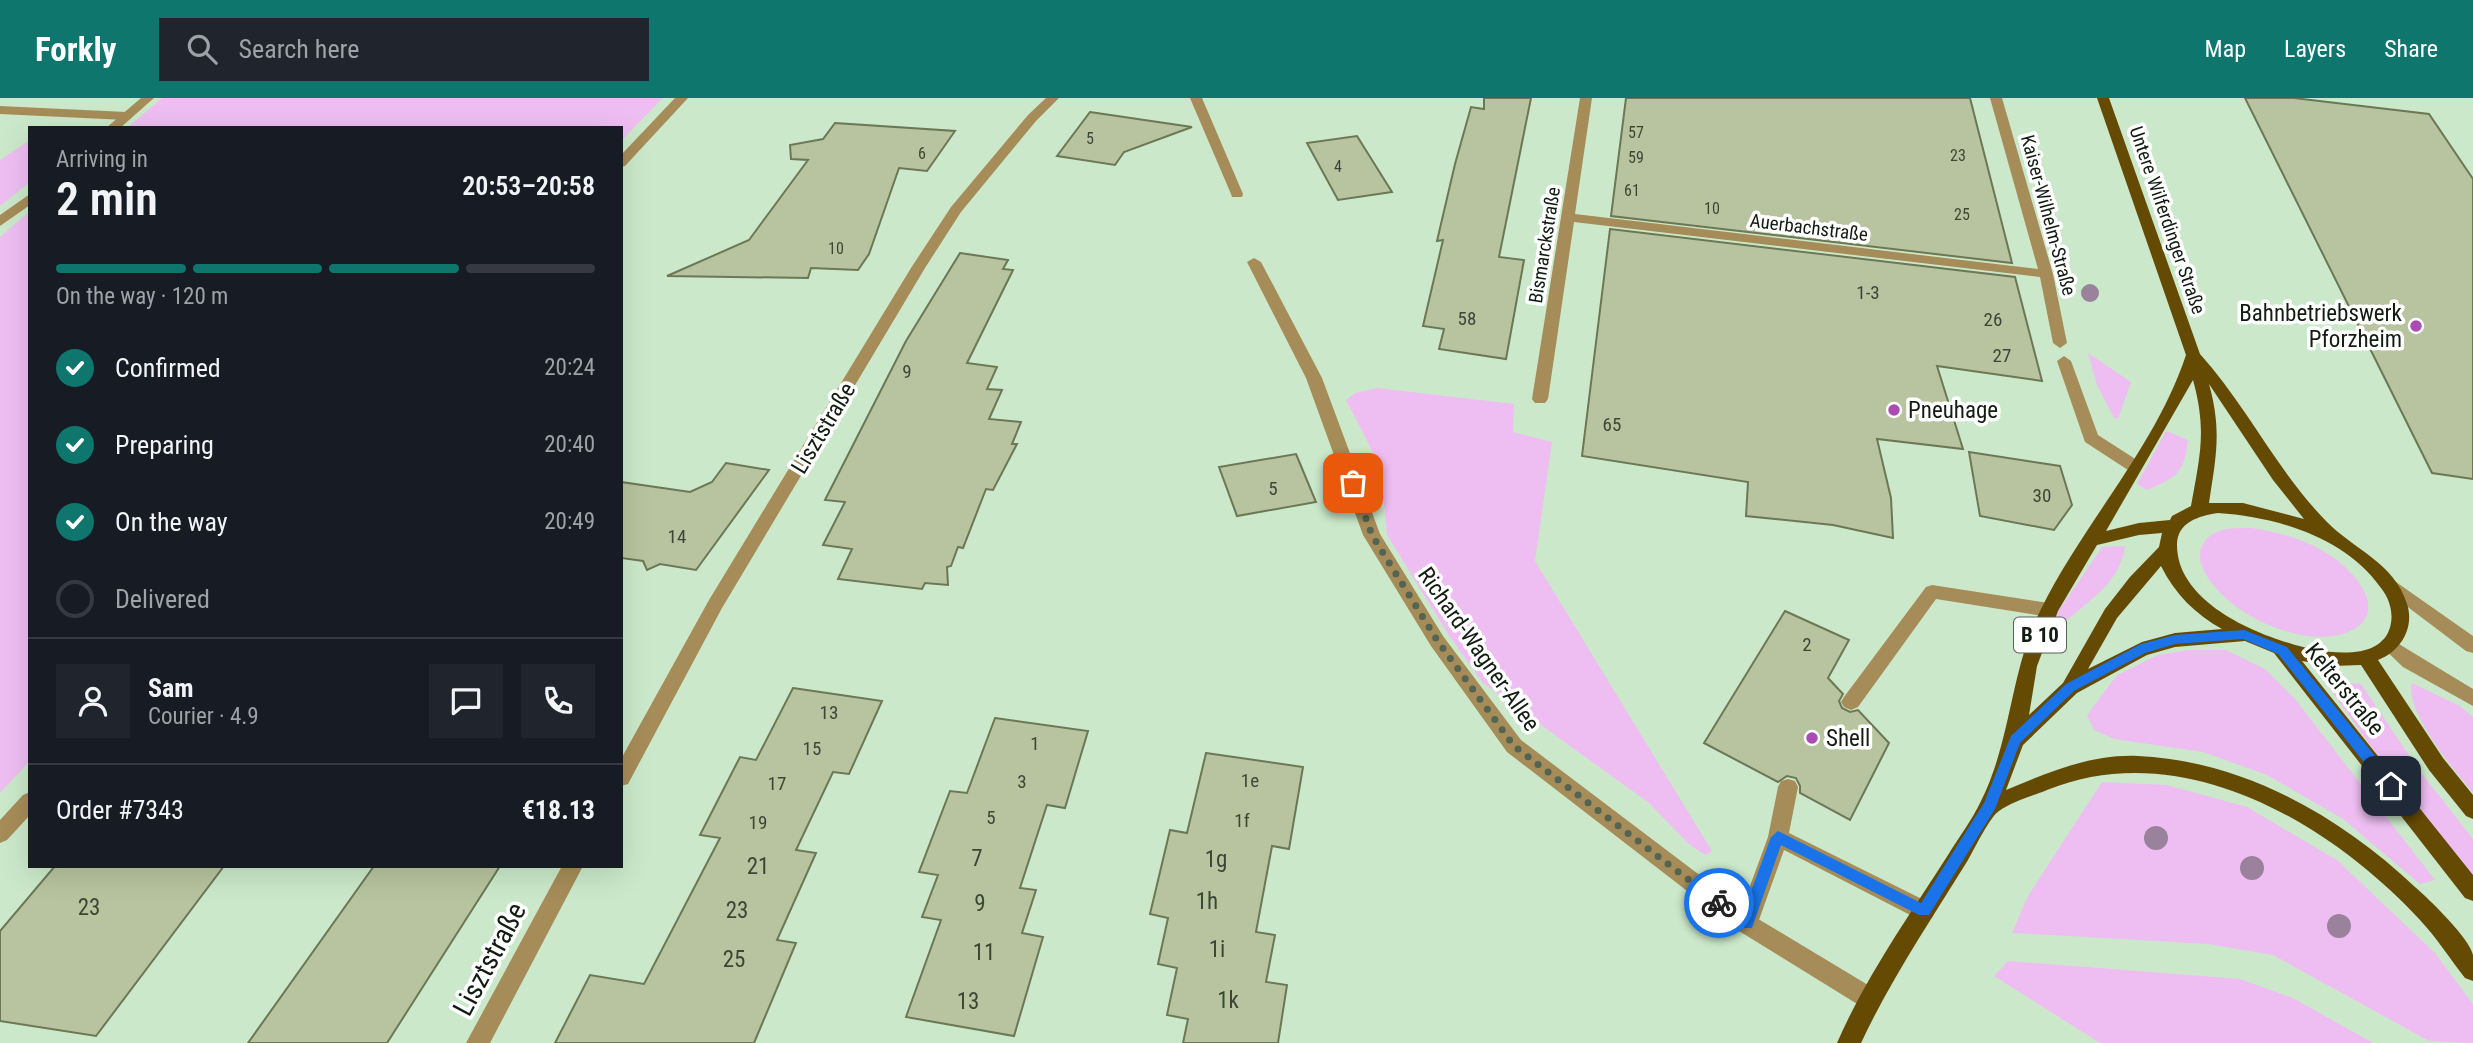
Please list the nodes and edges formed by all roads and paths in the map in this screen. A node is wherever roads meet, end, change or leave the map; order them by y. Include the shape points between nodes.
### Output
1 (148, 98) edge
2 (682, 98) edge
3 (1053, 98) edge
4 (1196, 98) edge
5 (1586, 98) edge
6 (1996, 98) edge
7 (2104, 98) edge
8 (0, 110) edge
9 (126, 116) junction
10 (114, 126) edge
11 (623, 161) edge
12 (1237, 194) dead end
13 (28, 200) edge
14 (1567, 217) junction
15 (0, 222) edge
16 (1254, 262) dead end
17 (2046, 274) junction
18 (2060, 343) dead end
19 (2193, 355) junction
20 (2064, 361) dead end
21 (1541, 399) dead end
22 (2134, 466) junction
23 (2199, 512) junction
24 (2175, 526) junction
25 (2332, 536) junction
26 (2092, 540) junction
27 (2168, 550) junction
28 (2386, 581) junction
29 (2049, 610) junction
30 (2244, 634) junction
31 (2389, 645) junction
32 (2473, 646) edge
33 (2282, 650) junction
34 (2366, 657) junction
35 (2070, 688) junction
36 (2473, 698) edge
37 (1851, 702) dead end
38 (2015, 740) junction
39 (623, 774) edge
40 (1788, 787) dead end
41 (28, 803) edge
42 (1990, 805) junction
43 (2473, 810) edge
44 (0, 834) edge
45 (1778, 837) junction
46 (572, 868) edge
47 (2473, 891) edge
48 (1924, 911) junction
49 (1747, 924) junction
50 (2473, 971) edge
51 (1870, 999) junction
52 (478, 1043) edge
53 (1849, 1043) edge

1 - 9 street
2 - 11 street
3 - 39 street, Lisztstraße via 956,210 918,268 715,605
4 - 12 street
5 - 14 street, Bismarckstraße
6 - 17 street, Kaiser-Wilhelm-Straße
7 - 19 main road, Untere Wilferdinger Straße
8 - 9 street
9 - 10 street
13 - 15 street
14 - 17 street, Auerbachstraße
14 - 21 street, Bismarckstraße
16 - 49 street, Richard-Wagner-Allee via 1314,378 1372,535 1437,640 1514,746
17 - 18 street, Kaiser-Wilhelm-Straße
19 - 22 main road, B 10 via 2184,383
19 - 23 main road, Untere Wilferdinger Straße via 2211,436
19 - 25 main road, Untere Wilferdinger Straße via 2221,387 2274,471
20 - 22 street via 2091,438
22 - 26 main road, B 10
23 - 24 main road
23 - 25 main road via 2220,507 2275,513
24 - 26 main road
24 - 27 main road via 2168,537
25 - 28 main road
26 - 29 main road, B 10
27 - 30 main road via 2170,564 2189,594
27 - 35 main road, B 10 via 2134,580 2102,624
28 - 31 main road via 2402,617 2399,633
28 - 32 street
29 - 37 street via 1932,592
29 - 38 main road, B 10 via 2028,666
30 - 33 main road
30 - 35 main road, B 10 via 2175,640 2141,649
31 - 34 main road
31 - 36 street
33 - 34 main road via 2341,660
33 - 47 main road, Kelterstraße
34 - 43 main road, Kelterstraße via 2436,764
35 - 38 main road, B 10
38 - 42 main road, B 10
40 - 45 street
41 - 44 street
42 - 48 main road, B 10
42 - 50 main road via 2087,769 2131,764 2190,771 2251,788 2331,830 2381,869 2425,909
45 - 48 street
45 - 49 street
46 - 52 street, Lisztstraße
48 - 51 main road, B 10
49 - 51 street, Richard-Wagner-Allee
51 - 53 main road, B 10

